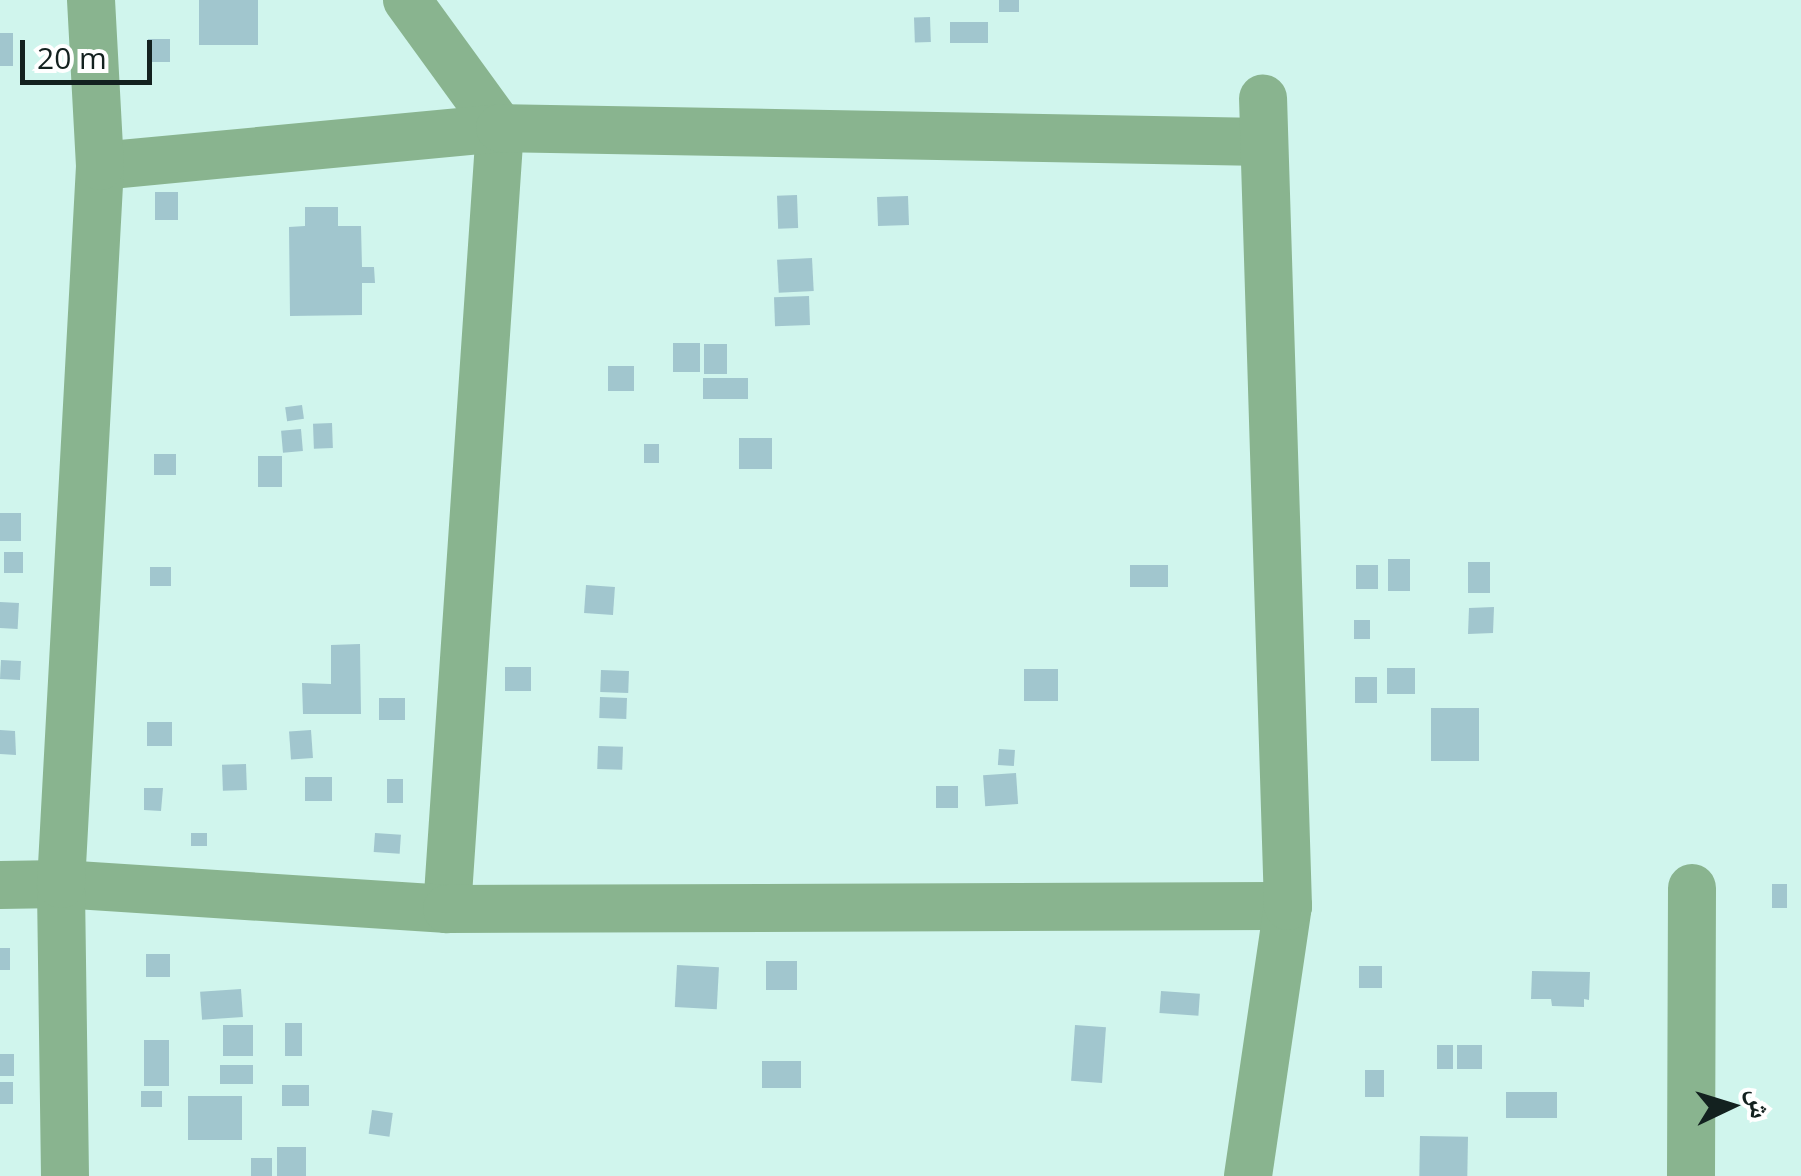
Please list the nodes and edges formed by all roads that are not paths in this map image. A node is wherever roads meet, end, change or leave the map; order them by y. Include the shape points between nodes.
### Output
1 (91, 0) edge
2 (408, 0) edge
3 (500, 128) junction
4 (100, 166) junction
5 (60, 884) junction
6 (0, 885) edge
7 (1692, 888) dead end
8 (1288, 906) junction
9 (447, 909) junction
10 (65, 1176) edge
11 (1248, 1176) edge
12 (1691, 1176) edge

1 - 4 street
2 - 3 street
3 - 4 street
3 - 8 street via 1264,120
3 - 9 street
4 - 5 street
5 - 6 street
5 - 9 street
5 - 10 street
7 - 12 street
8 - 9 street
8 - 11 street

